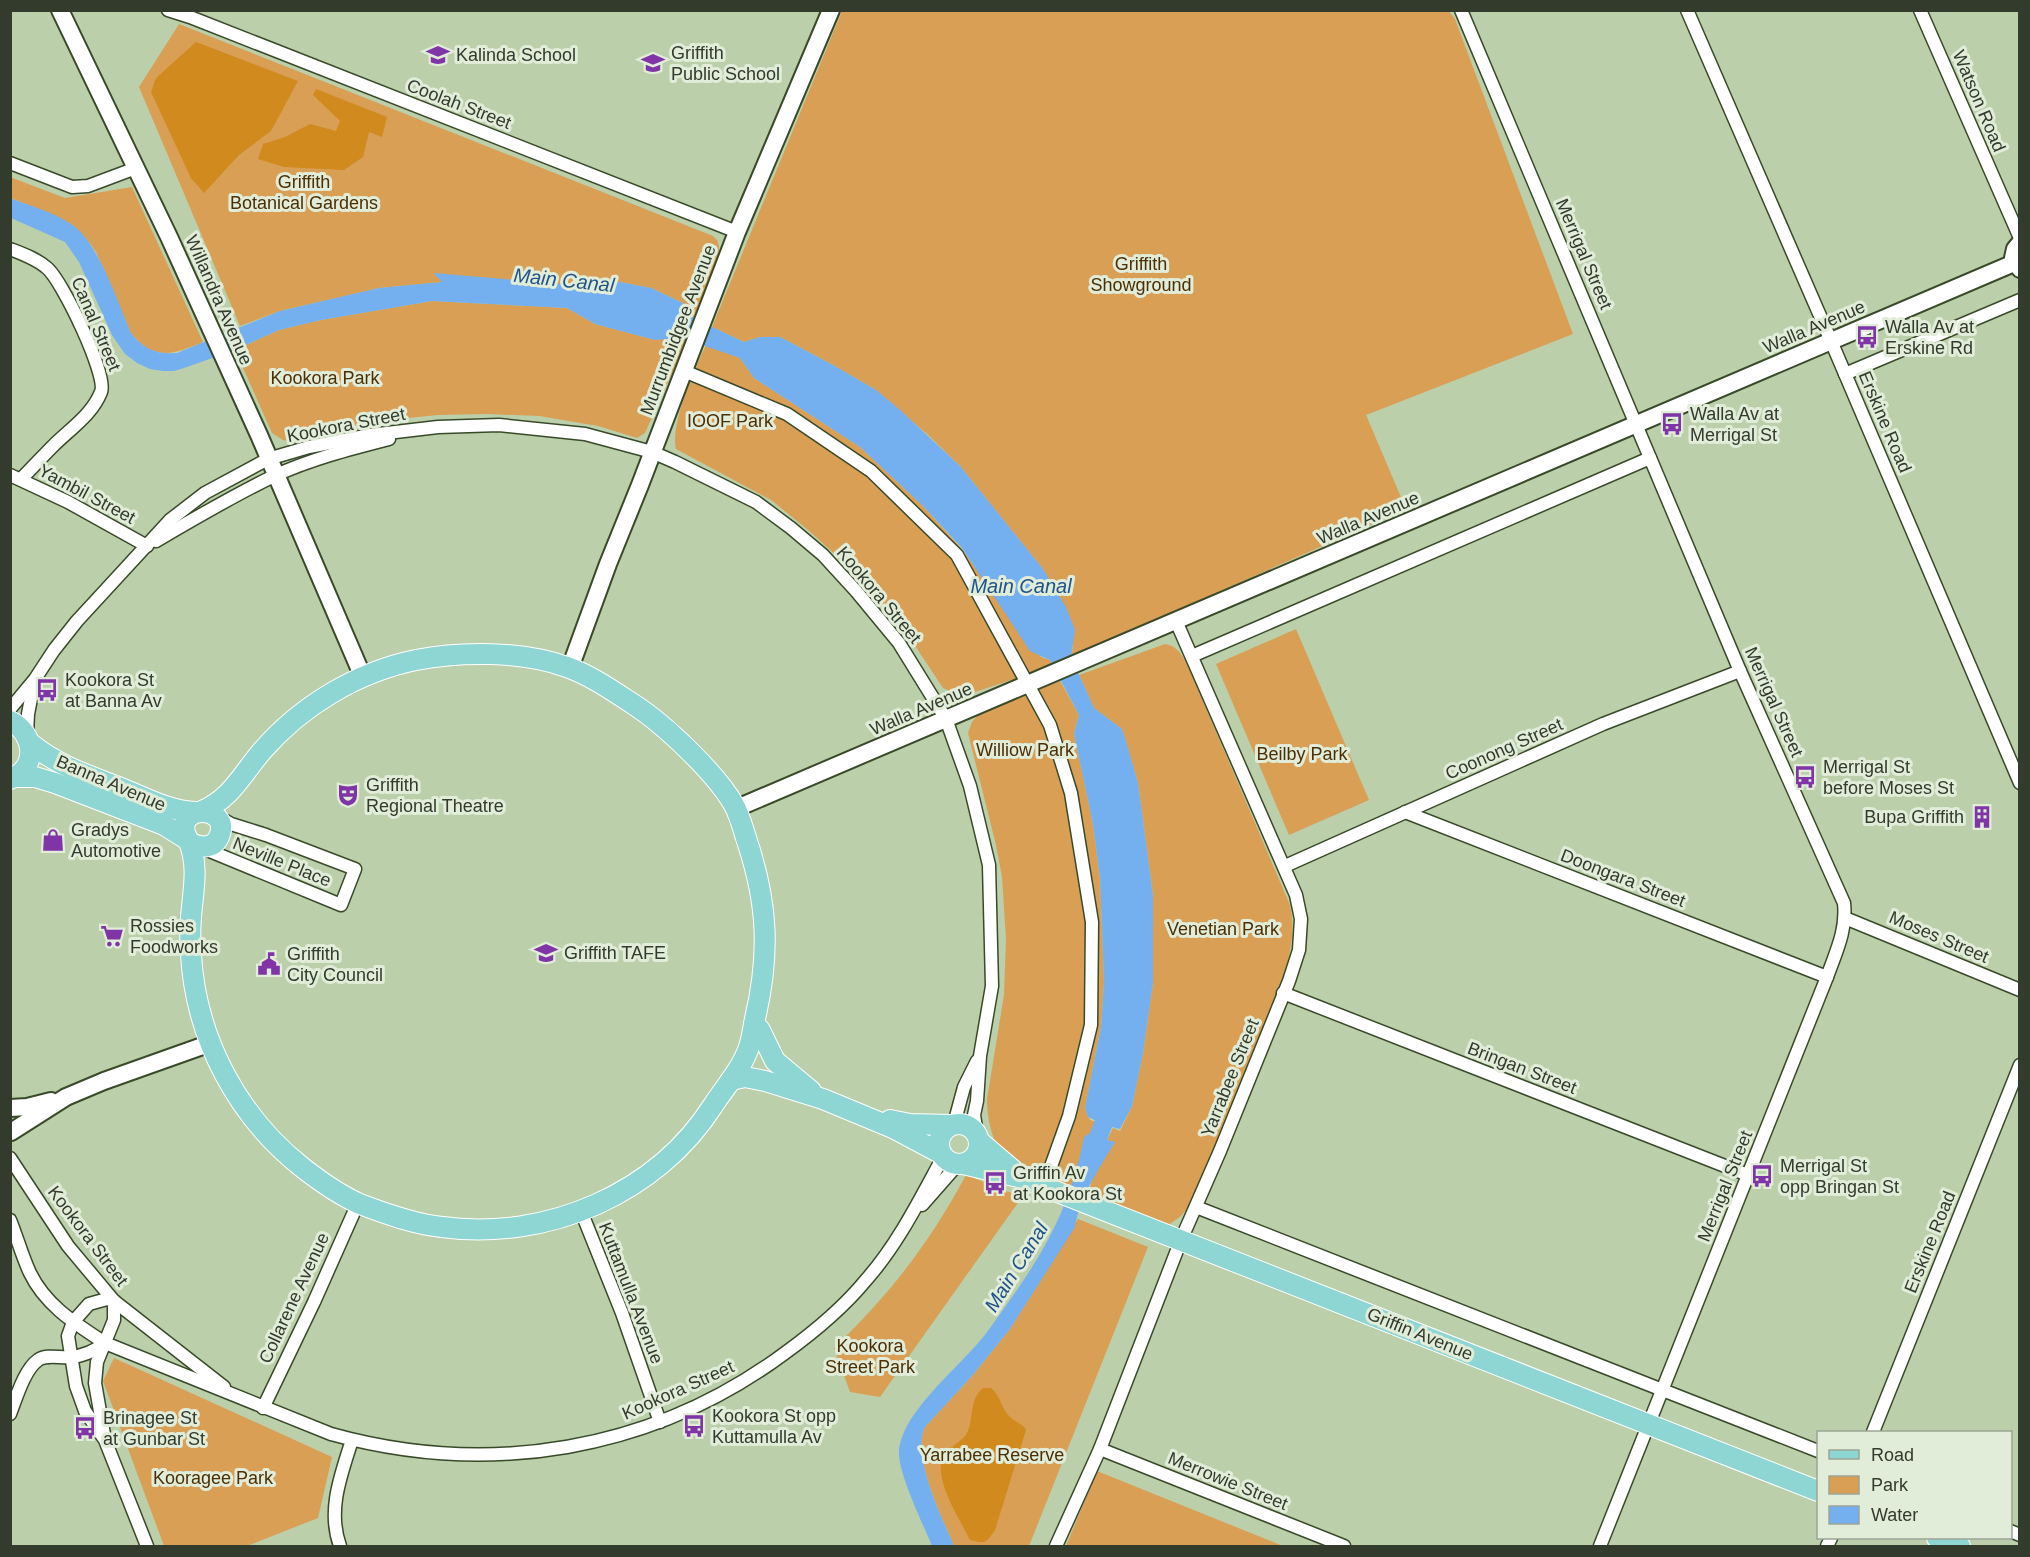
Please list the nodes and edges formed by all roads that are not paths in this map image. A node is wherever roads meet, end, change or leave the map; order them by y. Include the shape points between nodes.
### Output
1 (168, 10) edge
2 (831, 10) edge
3 (1461, 10) edge
4 (1688, 10) edge
5 (1920, 10) edge
6 (64, 12) edge
7 (10, 163) edge
8 (136, 168) junction
9 (737, 232) junction
10 (2019, 238) edge
11 (2019, 243) edge
12 (10, 249) edge
13 (2017, 266) edge
14 (2019, 300) edge
15 (1831, 341) junction
16 (684, 371) junction
17 (1845, 374) junction
18 (1636, 424) junction
19 (438, 427) junction
20 (652, 452) junction
21 (1650, 458) junction
22 (268, 459) junction
23 (275, 476) junction
24 (16, 477) edge
25 (147, 546) junction
26 (1176, 621) junction
27 (1192, 656) junction
28 (570, 668) junction
29 (1740, 671) junction
30 (363, 677) junction
31 (35, 679) junction
32 (1028, 684) junction
33 (10, 709) edge
34 (946, 719) junction
35 (10, 721) edge
36 (29, 739) junction
37 (13, 778) edge
38 (2019, 783) edge
39 (112, 795) junction
40 (736, 808) junction
41 (204, 812) junction
42 (1405, 812) junction
43 (192, 843) junction
44 (1285, 866) junction
45 (1845, 918) junction
46 (1827, 977) junction
47 (2019, 990) edge
48 (1283, 993) junction
49 (754, 1024) junction
50 (210, 1043) junction
51 (980, 1056) junction
52 (2019, 1065) edge
53 (730, 1080) junction
54 (66, 1097) junction
55 (823, 1100) junction
56 (10, 1108) edge
57 (844, 1108) junction
58 (10, 1119) edge
59 (952, 1125) junction
60 (11, 1133) edge
61 (978, 1138) junction
62 (10, 1158) edge
63 (951, 1160) junction
64 (1748, 1176) junction
65 (1022, 1178) junction
66 (1052, 1190) junction
67 (358, 1203) junction
68 (1196, 1207) junction
69 (581, 1211) junction
70 (10, 1220) edge
71 (1182, 1240) junction
72 (114, 1301) junction
73 (72, 1322) junction
74 (105, 1343) junction
75 (70, 1357) junction
76 (1664, 1390) junction
77 (232, 1393) junction
78 (262, 1407) junction
79 (10, 1414) edge
80 (660, 1422) junction
81 (1649, 1425) junction
82 (1873, 1431) edge
83 (105, 1440) junction
84 (352, 1440) junction
85 (1100, 1449) junction
86 (1817, 1451) edge
87 (1817, 1491) edge
88 (1940, 1539) edge
89 (147, 1546) edge
90 (340, 1546) edge
91 (1056, 1546) edge
92 (1344, 1546) edge
93 (1600, 1546) edge
94 (1960, 1546) edge

1 - 9 street, Coolah Street
2 - 9 street, Murrumbidgee Avenue
3 - 18 street, Merrigal Street
4 - 15 street, Erskine Road
5 - 10 street, Watson Road
6 - 8 street, Willandra Avenue
7 - 8 street via 72,187 88,186
8 - 22 street, Willandra Avenue
9 - 16 street, Murrumbidgee Avenue
11 - 13 street via 2013,253
12 - 24 street, Canal Street via 47,267 56,277 94,357 103,389 93,408
13 - 15 street, Walla Avenue
14 - 17 street
15 - 17 street, Erskine Road
15 - 18 street, Walla Avenue
16 - 20 street, Murrumbidgee Avenue
16 - 32 street via 786,414 871,471 957,555
17 - 38 street, Erskine Road
18 - 21 street, Merrigal Street
18 - 26 street, Walla Avenue
19 - 20 street, Kookora Street via 499,425 554,430
19 - 22 street, Kookora Street via 370,435
19 - 23 street, Kookora Street via 337,453
20 - 28 street, Murrumbidgee Avenue
20 - 34 street, Kookora Street via 756,501 824,555 899,643
21 - 27 street
21 - 29 street, Merrigal Street
22 - 23 street, Willandra Avenue
22 - 25 street, Kookora Street via 205,492 170,520
23 - 25 street, Kookora Street
23 - 30 street, Willandra Avenue
24 - 25 street, Yambil Street
25 - 31 street, Kookora Street via 77,621
26 - 27 street, Yarrabee Street
26 - 32 street, Walla Avenue
27 - 44 street, Yarrabee Street
28 - 30 main road via 501,654 448,655 405,662
28 - 40 main road via 647,713 702,765
29 - 42 street, Coonong Street via 1603,724
29 - 45 street, Merrigal Street via 1844,903
30 - 41 main road via 301,714 268,744 229,793
31 - 33 street, Kookora Street
31 - 36 street, Kookora Street via 28,714
32 - 34 street, Walla Avenue
32 - 66 street via 1050,725 1071,793 1092,922 1091,1024
34 - 40 street, Walla Avenue
34 - 51 street, Kookora Street via 970,786 989,865 992,986
35 - 36 main road, Banna Avenue
36 - 37 main road via 27,766
36 - 39 main road, Banna Avenue via 51,759
37 - 39 main road, Banna Avenue via 26,776
39 - 41 main road, Banna Avenue via 175,810
39 - 43 main road, Banna Avenue
40 - 49 main road via 764,906 763,986
41 - 43 main road via 187,819 185,824
41 - 43 main road via 220,823 220,834 210,846
41 - 43 street, Neville Place via 355,869 341,905
42 - 44 street, Coonong Street
42 - 46 street, Doongara Street
43 - 50 main road via 196,872 190,934 194,983
44 - 48 street, Yarrabee Street via 1301,919 1299,950
45 - 46 street, Merrigal Street
45 - 47 street, Moses Street
46 - 64 street, Merrigal Street
48 - 64 street, Bringan Street
48 - 68 street, Yarrabee Street
49 - 53 main road via 749,1048
49 - 55 main road, Griffin Avenue via 775,1060
50 - 54 street
50 - 67 main road via 244,1109 260,1129 318,1179
51 - 59 street, Kookora Street via 964,1087
51 - 61 street, Kookora Street via 974,1115
52 - 82 street, Erskine Road
53 - 55 main road, Griffin Avenue via 765,1080
53 - 69 main road via 704,1121 671,1156 630,1187
54 - 56 street
54 - 60 street
55 - 57 main road, Griffin Avenue
57 - 59 main road, Griffin Avenue via 910,1125
57 - 63 main road, Griffin Avenue via 893,1128
58 - 60 street
59 - 61 main road via 964,1124
59 - 63 main road via 940,1135 939,1147
61 - 63 main road via 977,1153 969,1162
61 - 65 main road, Griffin Avenue
62 - 72 street, Kookora Street via 68,1246
63 - 65 main road, Griffin Avenue
63 - 80 street, Kookora Street via 882,1261 842,1306 747,1381
64 - 76 street, Merrigal Street
65 - 66 main road, Griffin Avenue
66 - 71 main road, Griffin Avenue
67 - 69 main road via 412,1221 475,1230 535,1225
67 - 78 street, Collarene Avenue
68 - 71 street, Yarrabee Street
68 - 76 street, Griffin Avenue
69 - 80 street, Kuttamulla Avenue
70 - 73 street, Kookora Street via 31,1274 54,1306
71 - 81 main road, Griffin Avenue
71 - 85 street, Yarrabee Street
72 - 73 street via 89,1304
72 - 74 street via 114,1320
72 - 77 street, Kookora Street
73 - 74 street, Kookora Street
73 - 75 street via 68,1336
74 - 75 street via 93,1352
74 - 77 street, Kookora Street
74 - 83 street via 97,1362 95,1383
75 - 79 street via 38,1360 22,1382
75 - 83 street via 85,1412
76 - 81 street, Merrigal Street
76 - 86 street, Griffin Avenue
77 - 78 street, Kookora Street
78 - 84 street, Kookora Street
80 - 84 street, Kookora Street via 585,1445 501,1454 433,1451
81 - 87 main road, Griffin Avenue
81 - 93 street, Merrigal Street
83 - 89 street
84 - 90 street via 335,1496 334,1524
85 - 91 street, Yarrabee Street
85 - 92 street, Merrowie Street
88 - 94 main road

